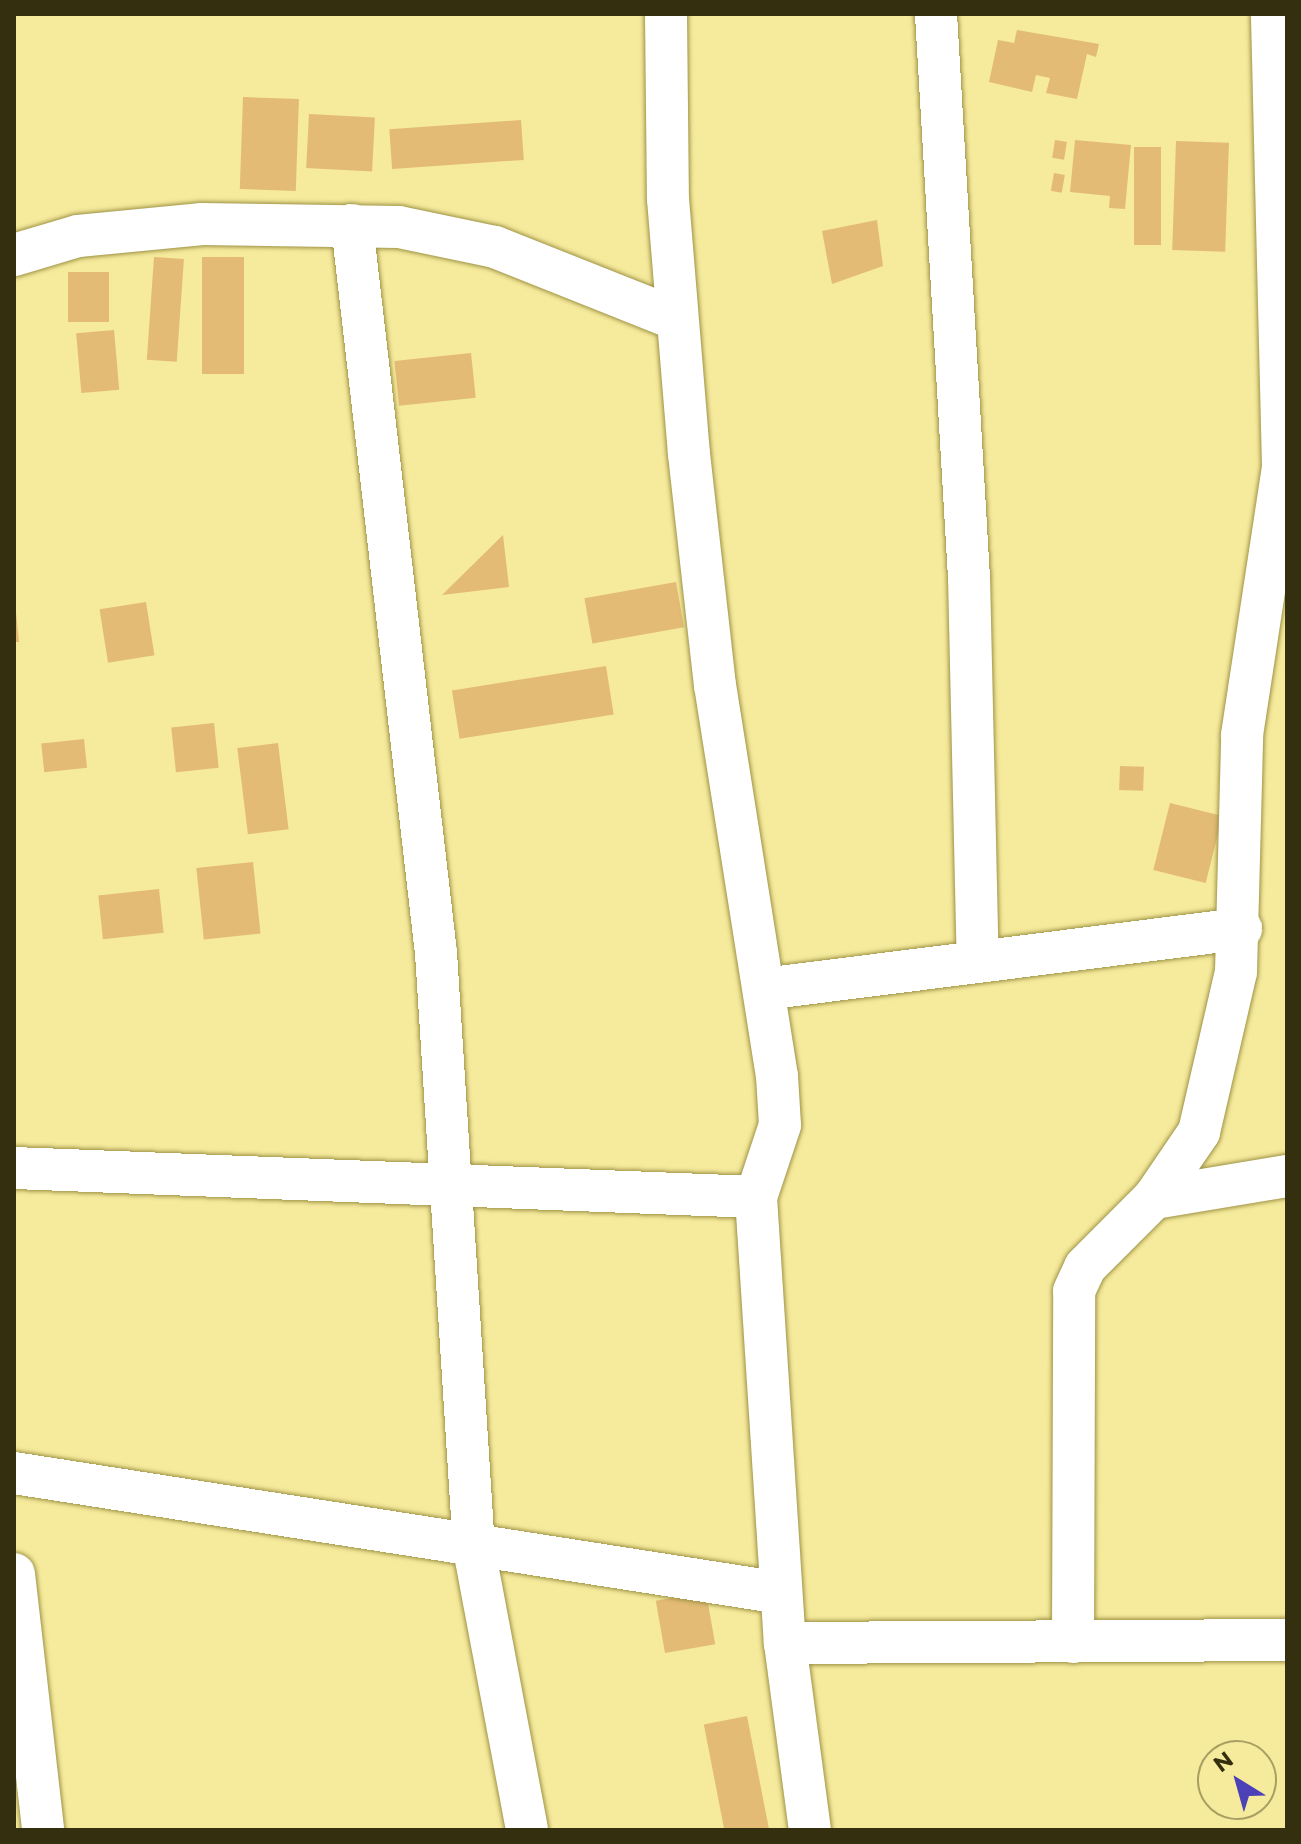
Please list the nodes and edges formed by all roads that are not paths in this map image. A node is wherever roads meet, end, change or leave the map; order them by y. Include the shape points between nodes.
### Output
1 (666, 14) edge
2 (936, 14) edge
3 (1272, 14) edge
4 (352, 225) junction
5 (14, 255) edge
6 (676, 319) junction
7 (1241, 929) junction
8 (978, 960) junction
9 (764, 989) junction
10 (14, 1168) edge
11 (1287, 1176) edge
12 (448, 1182) junction
13 (756, 1197) junction
14 (1154, 1198) junction
15 (14, 1473) edge
16 (474, 1549) junction
17 (14, 1574) edge
18 (781, 1593) junction
19 (1287, 1640) edge
20 (1073, 1642) junction
21 (785, 1643) junction
22 (43, 1830) edge
23 (527, 1830) edge
24 (810, 1830) edge

1 - 6 street
2 - 8 street via 969,577
3 - 7 street via 1283,467 1242,735
4 - 5 street via 202,224 78,236
4 - 6 street via 495,247
4 - 12 street via 436,953
6 - 9 street via 715,685
7 - 8 street
7 - 14 street via 1222,1052 1199,1132
8 - 9 street
9 - 13 street via 780,1125
10 - 12 street
11 - 14 street
12 - 13 street
12 - 16 street
13 - 18 street
14 - 20 street via 1085,1267 1074,1291
15 - 16 street
16 - 18 street
16 - 23 street
17 - 22 street
18 - 21 street
19 - 20 street
20 - 21 street
21 - 24 street

